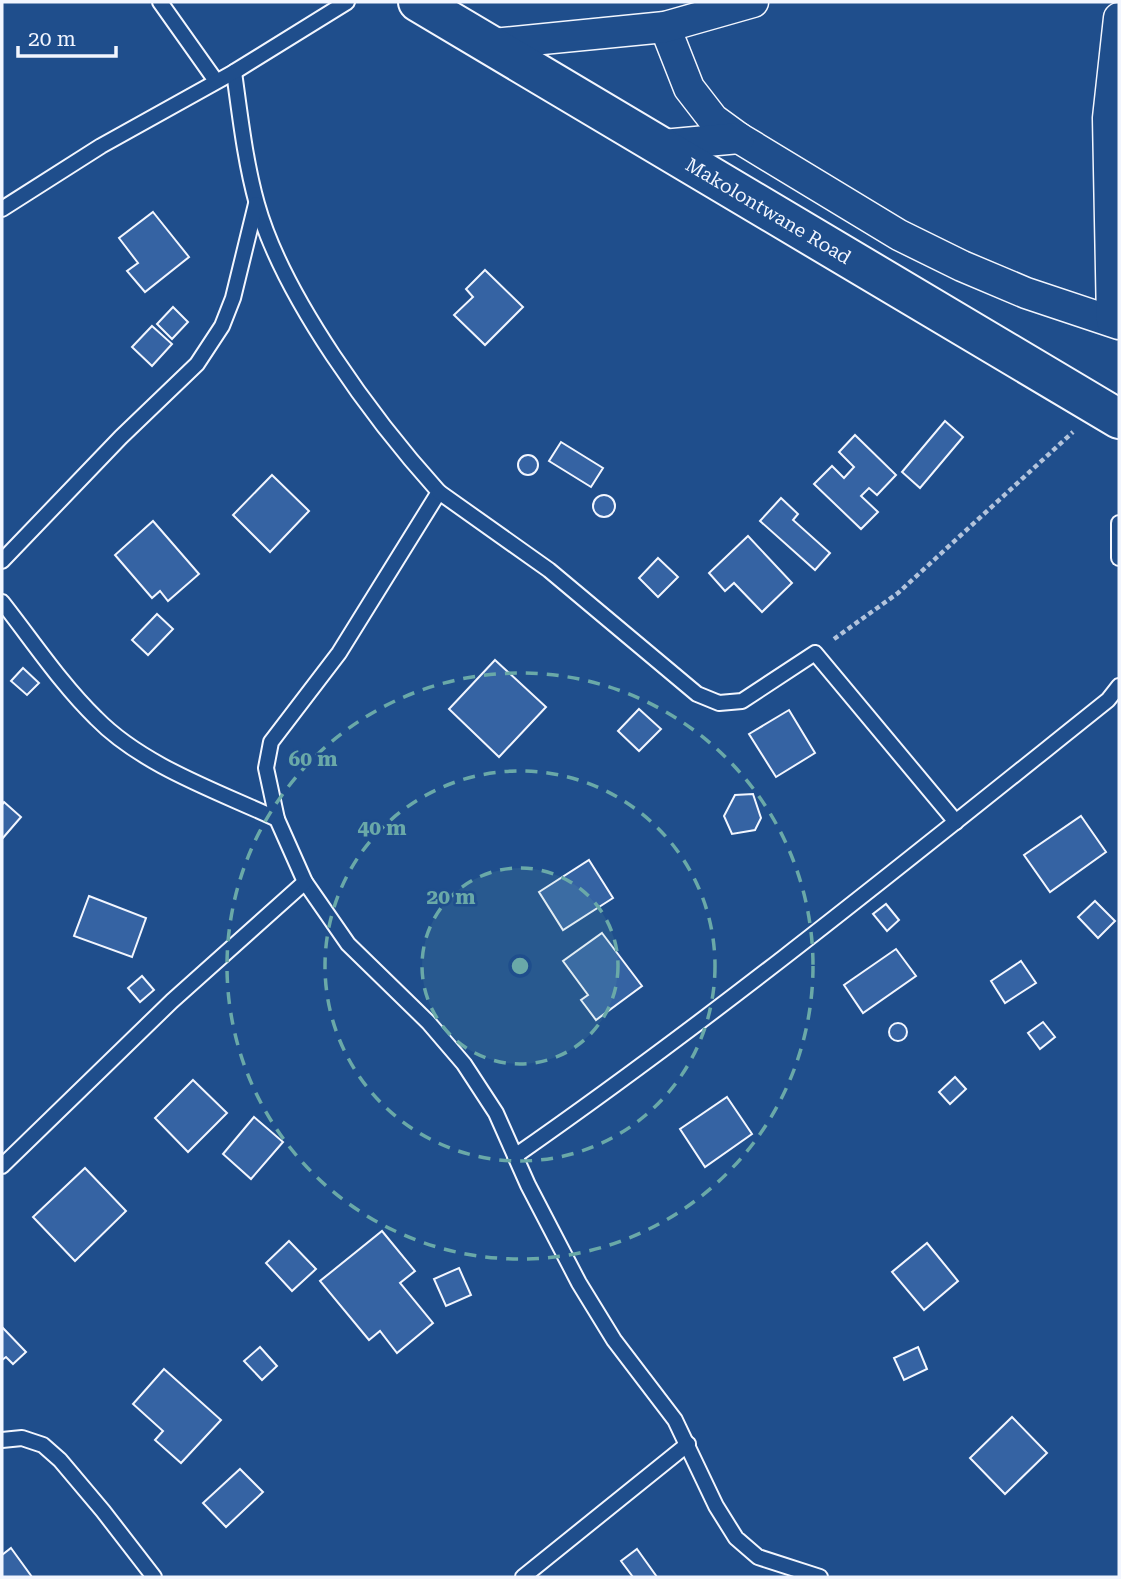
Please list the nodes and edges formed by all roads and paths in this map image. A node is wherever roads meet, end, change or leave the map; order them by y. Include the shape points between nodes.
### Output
1 (160, 2) edge
2 (347, 2) edge
3 (418, 2) edge
4 (754, 2) edge
5 (1119, 18) edge
6 (665, 27) junction
7 (493, 44) junction
8 (234, 72) junction
9 (216, 81) junction
10 (739, 138) junction
11 (663, 145) junction
12 (256, 203) junction
13 (2, 209) edge
14 (1115, 323) edge
15 (1110, 413) edge
16 (439, 492) junction
17 (1119, 523) edge
18 (1119, 558) edge
19 (2, 561) edge
20 (2, 602) edge
21 (815, 653) junction
22 (1119, 686) edge
23 (277, 819) junction
24 (956, 822) junction
25 (305, 882) junction
26 (515, 1156) junction
27 (2, 1167) edge
28 (2, 1440) edge
29 (688, 1444) junction
30 (154, 1577) edge
31 (523, 1577) edge
32 (820, 1577) edge

1 - 9 lane
2 - 8 lane
3 - 7 main road, Makolontwane Road
4 - 6 street
5 - 14 street via 1108,118
6 - 7 street
6 - 10 street via 689,88 713,118
7 - 11 main road, Makolontwane Road
8 - 9 lane
8 - 12 lane
9 - 13 lane
10 - 11 street
10 - 14 street via 952,261 1026,293
11 - 15 main road, Makolontwane Road
12 - 16 lane via 272,249 308,314 402,452
12 - 19 lane via 233,298 222,326 197,365
15 - 21 path via 898,593
16 - 21 lane via 549,570 697,694 719,704 742,701
16 - 23 lane via 339,653 271,742 266,768
17 - 18 lane
20 - 23 lane via 95,718 120,738
21 - 24 lane
22 - 24 lane via 1108,700
23 - 25 lane
24 - 26 lane via 617,1086
25 - 26 lane via 348,944 428,1021 464,1064 496,1113
25 - 27 lane via 172,1001
26 - 29 lane via 579,1283
28 - 30 lane via 22,1438 51,1453
29 - 31 lane
29 - 32 lane via 736,1538 758,1558

